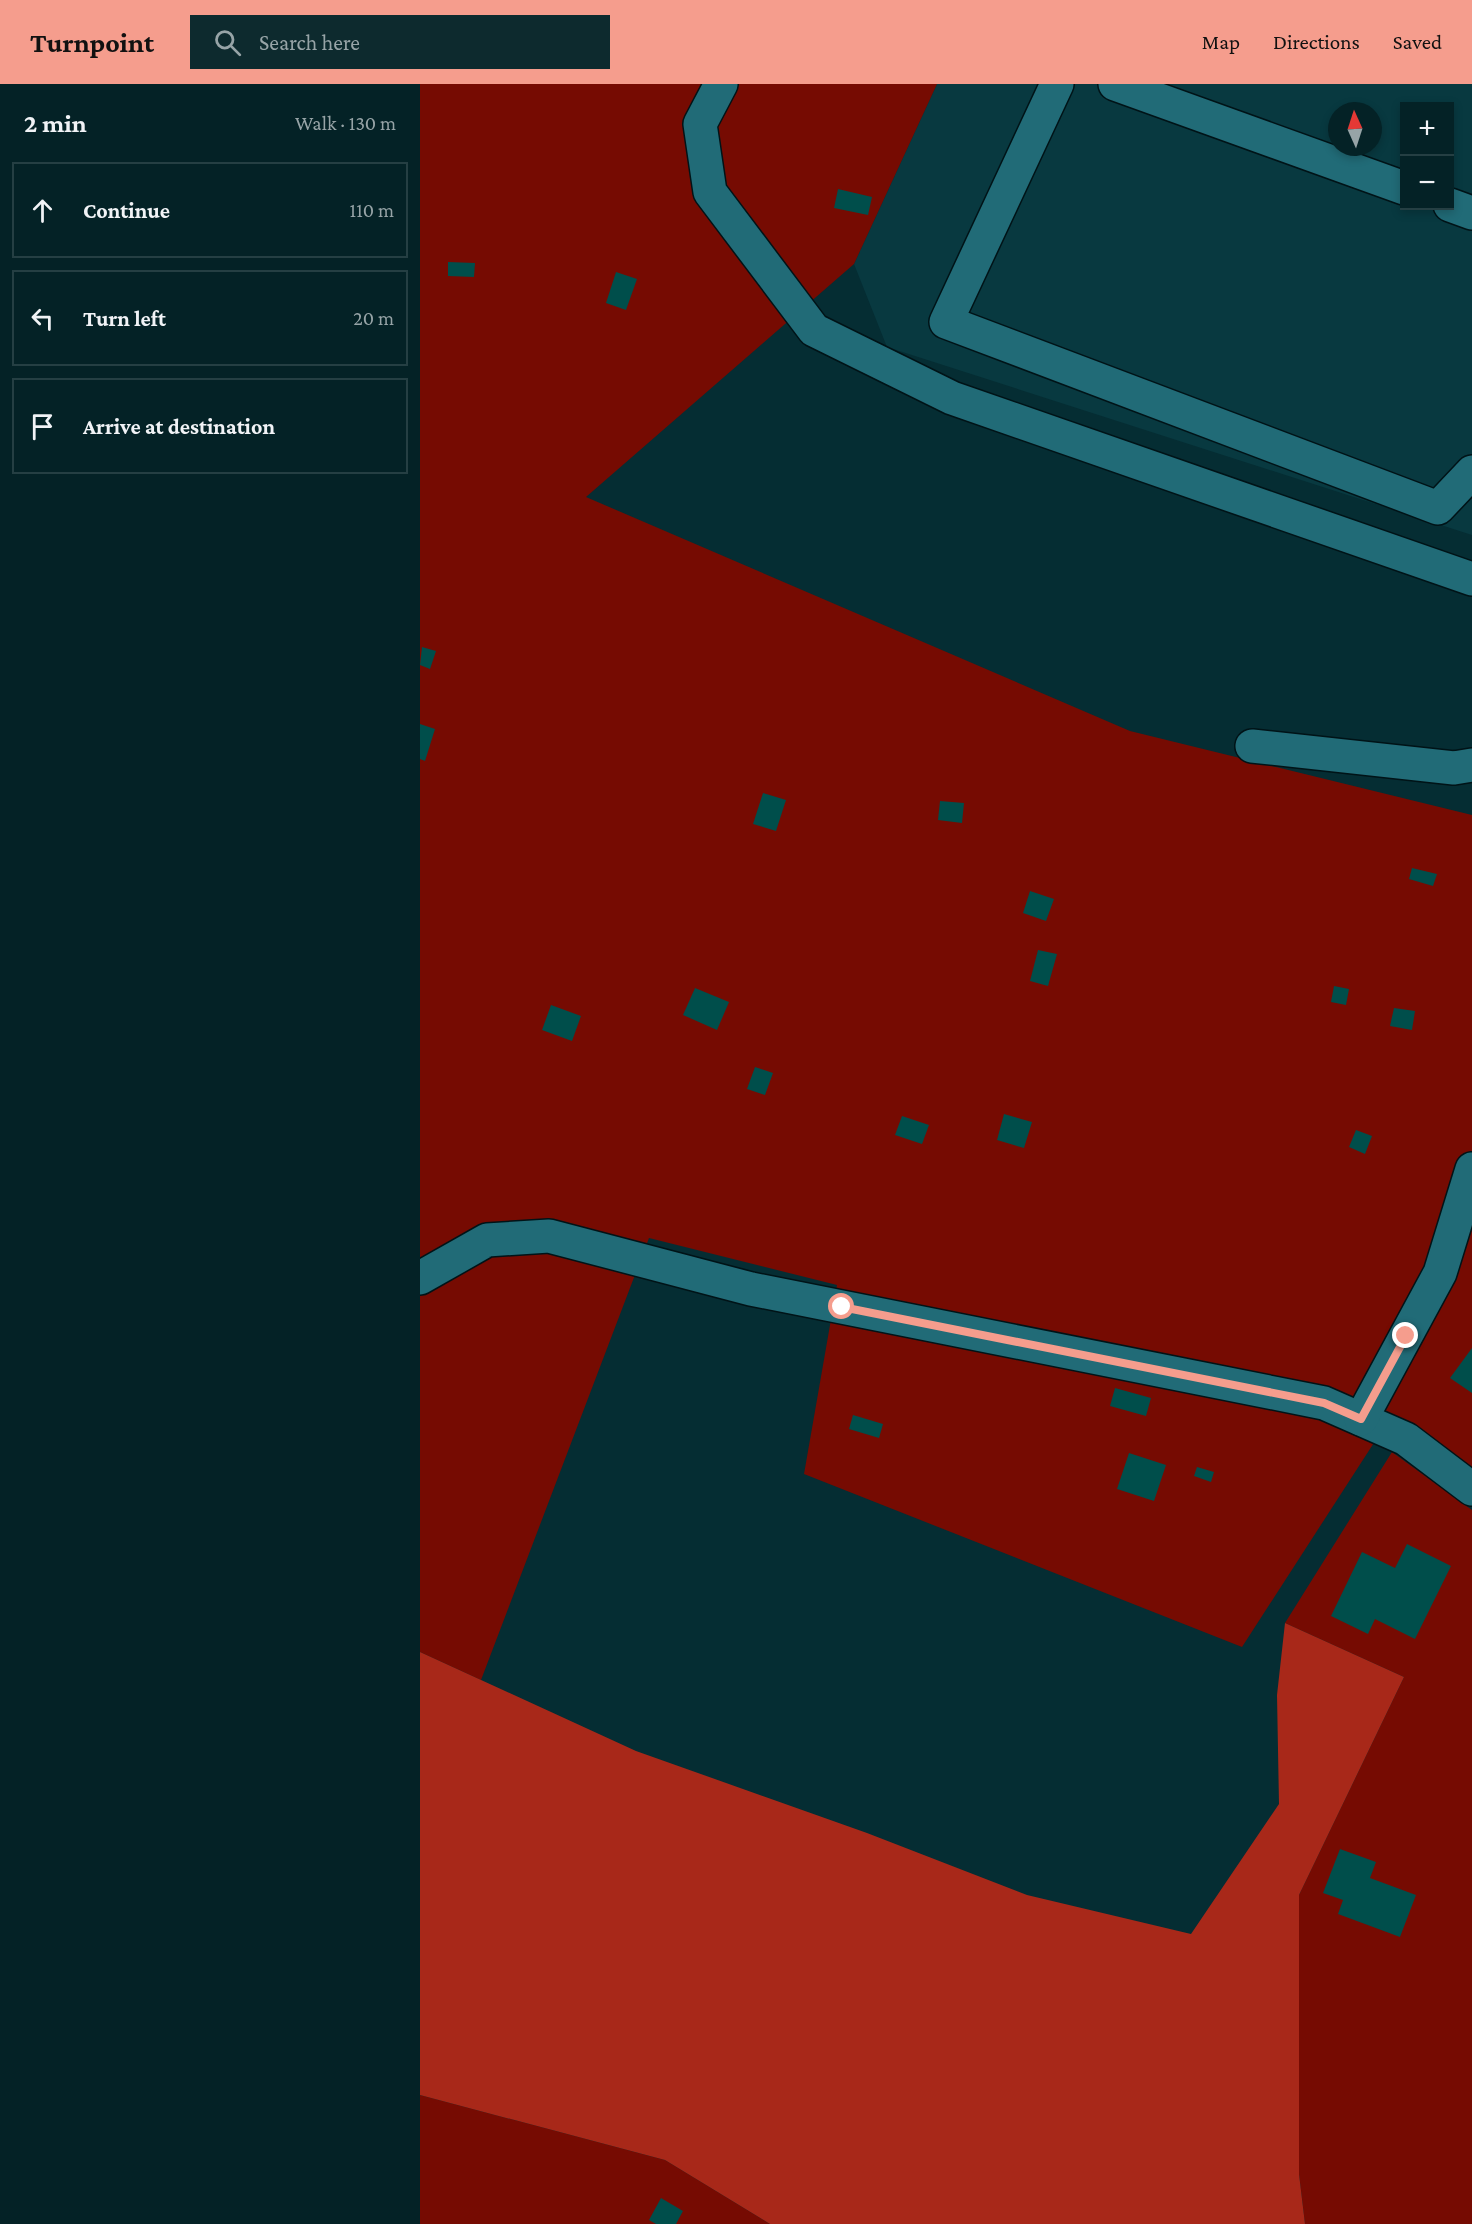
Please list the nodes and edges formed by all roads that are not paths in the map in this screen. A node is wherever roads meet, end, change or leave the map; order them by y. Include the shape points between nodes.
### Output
1 (721, 84) edge
2 (1057, 84) edge
3 (1115, 84) edge
4 (1400, 187) edge
5 (1454, 206) edge
6 (1472, 213) edge
7 (1472, 472) edge
8 (1472, 579) edge
9 (1252, 746) dead end
10 (1472, 765) edge
11 (1472, 1169) edge
12 (420, 1278) edge
13 (1361, 1419) junction
14 (1472, 1489) edge

1 - 8 lane via 700,124 710,192 814,330 952,398
2 - 7 lane via 946,322 1438,508
3 - 4 lane
5 - 6 lane
9 - 10 lane via 1454,768
11 - 13 lane via 1440,1273
12 - 13 lane via 487,1240 549,1236 751,1289 1324,1403
13 - 14 lane via 1406,1438

